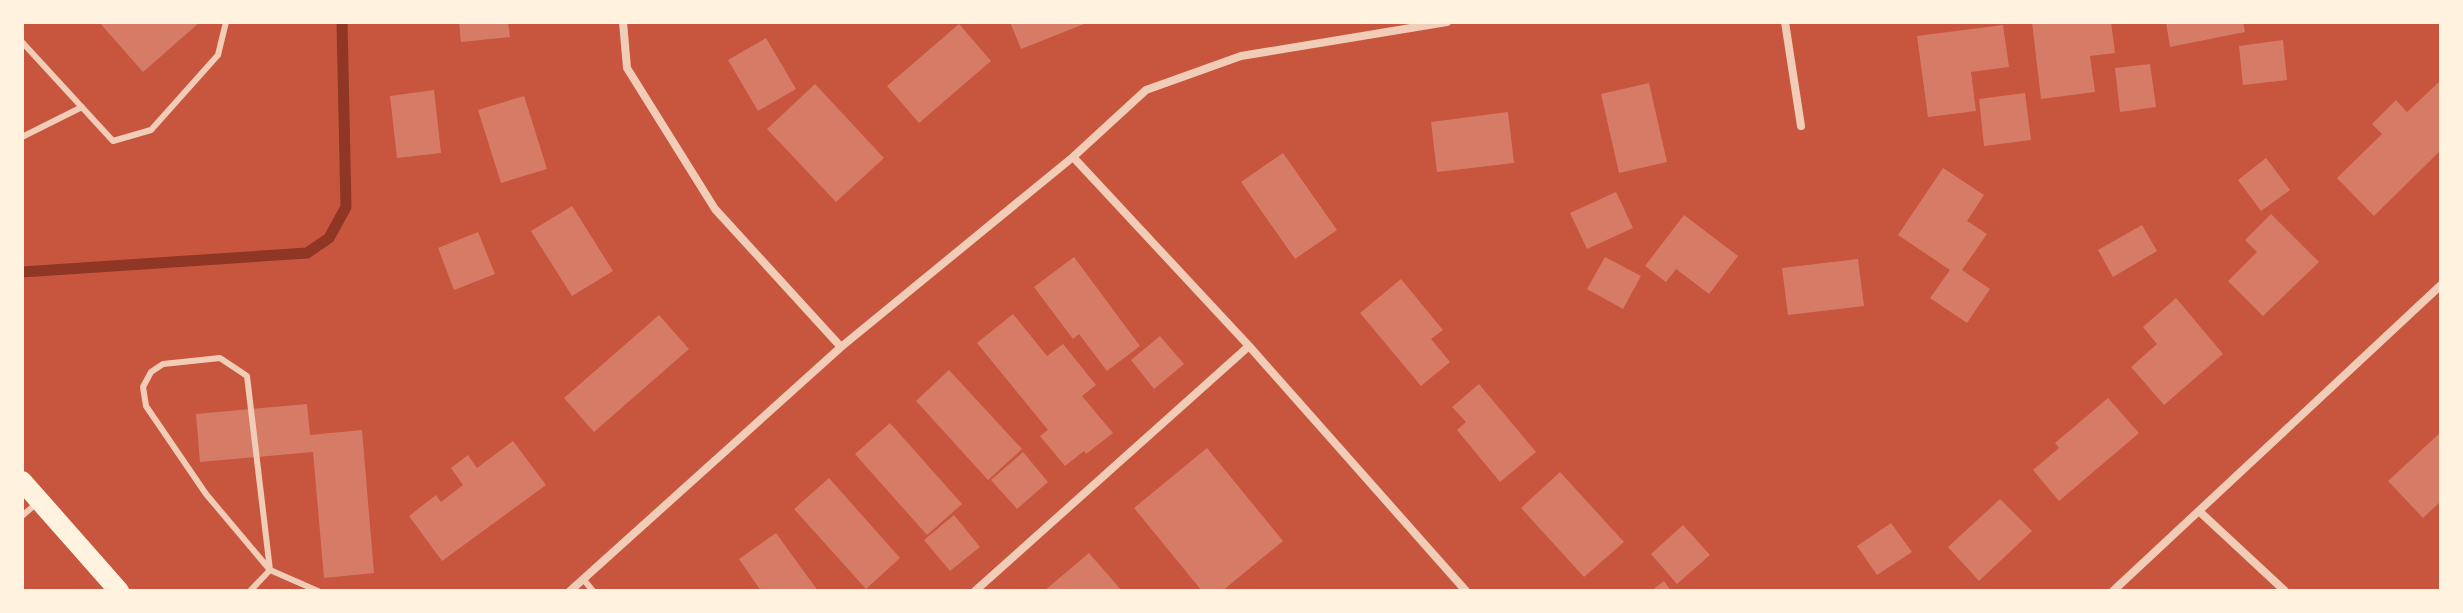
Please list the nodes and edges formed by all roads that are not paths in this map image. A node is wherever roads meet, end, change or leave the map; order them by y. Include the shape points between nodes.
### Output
1 (226, 22) edge
2 (623, 22) edge
3 (1447, 22) edge
4 (1785, 22) edge
5 (22, 42) edge
6 (82, 107) junction
7 (1801, 126) dead end
8 (22, 137) edge
9 (1073, 157) junction
10 (2441, 285) edge
11 (1249, 346) junction
12 (841, 347) junction
13 (22, 481) edge
14 (39, 501) junction
15 (2200, 512) junction
16 (22, 516) edge
17 (270, 570) junction
18 (584, 580) junction
19 (119, 591) edge
20 (250, 591) edge
21 (318, 591) edge
22 (570, 591) edge
23 (593, 591) edge
24 (975, 591) edge
25 (1466, 591) edge
26 (2113, 591) edge
27 (2285, 591) edge

1 - 6 lane via 218,55 151,130 113,141
2 - 12 street via 627,68 715,209
3 - 9 street via 1241,56 1146,90
4 - 7 street
5 - 6 lane
6 - 8 lane
9 - 11 street
9 - 12 street
10 - 15 street
11 - 24 street
11 - 25 street
12 - 18 street
13 - 14 main road
14 - 16 lane
14 - 19 main road
15 - 26 street
15 - 27 street
17 - 17 lane via 206,494 146,406 143,387 163,364 220,358 247,376
17 - 20 lane
17 - 21 lane
18 - 22 street
18 - 23 lane

